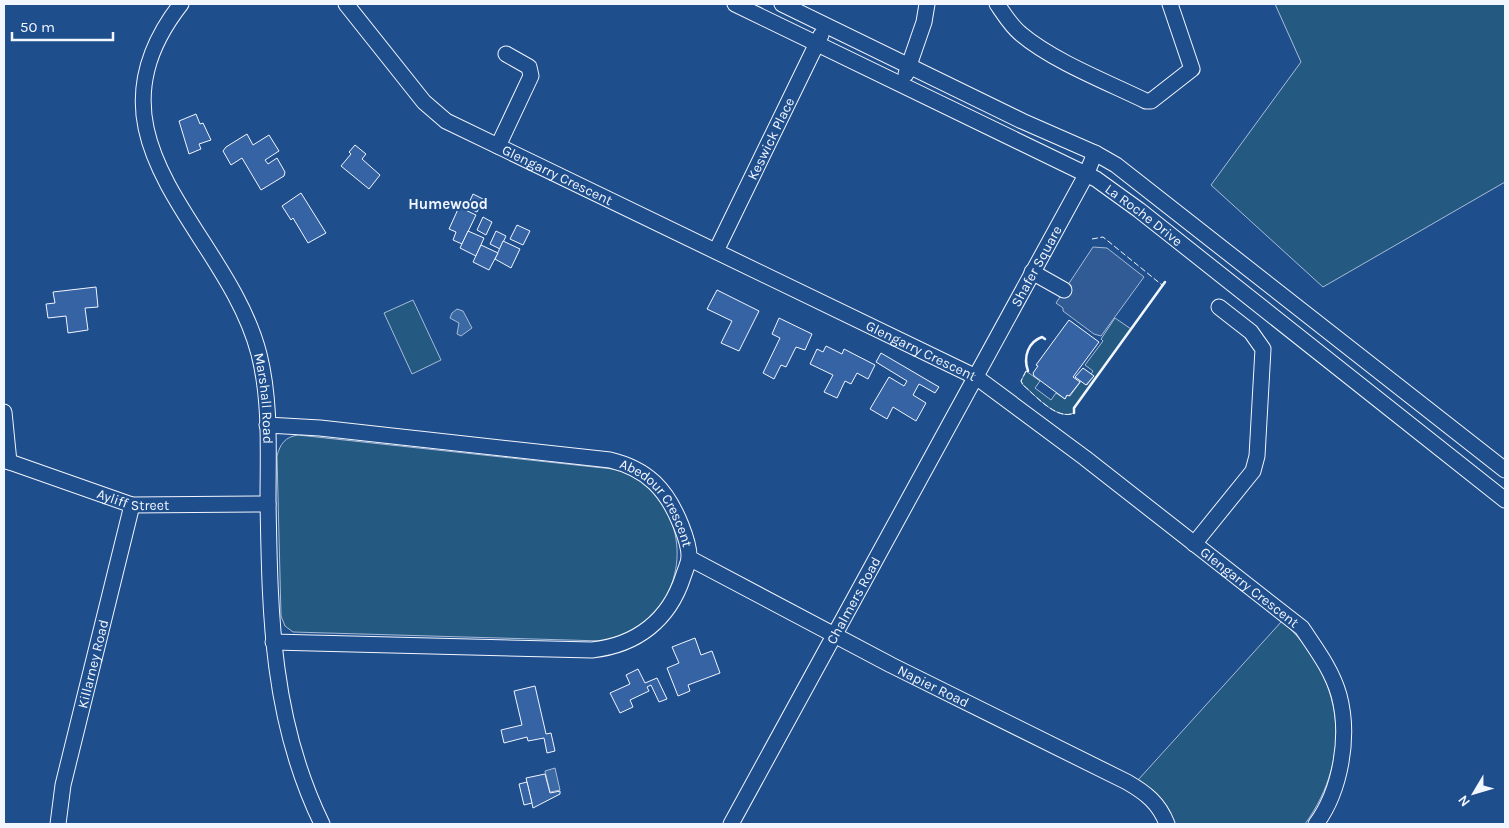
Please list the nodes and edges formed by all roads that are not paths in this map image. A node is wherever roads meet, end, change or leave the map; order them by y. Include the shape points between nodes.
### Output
1 (181, 4) edge
2 (346, 4) edge
3 (735, 4) edge
4 (782, 4) edge
5 (927, 4) edge
6 (997, 4) edge
7 (1170, 4) edge
8 (826, 25) junction
9 (817, 43) junction
10 (506, 54) dead end
11 (910, 65) junction
12 (901, 84) junction
13 (498, 146) junction
14 (1095, 153) junction
15 (1086, 174) junction
16 (716, 251) junction
17 (1032, 272) junction
18 (1064, 290) dead end
19 (1219, 307) dead end
20 (1310, 316) junction
21 (1295, 335) junction
22 (976, 378) junction
23 (4, 412) edge
24 (267, 425) junction
25 (6, 461) edge
26 (1505, 470) edge
27 (1505, 500) edge
28 (268, 504) junction
29 (132, 505) junction
30 (1194, 544) junction
31 (689, 558) junction
32 (836, 634) junction
33 (273, 642) junction
34 (58, 824) edge
35 (322, 824) edge
36 (731, 824) edge
37 (1167, 824) edge
38 (1316, 824) edge

1 - 24 street, Marshall Road via 170,18 150,59 144,102 145,129 159,170 238,302 251,330 264,380
2 - 13 street, Glengarry Crescent via 424,102 446,121
3 - 9 street, La Roche Drive
4 - 8 street, La Roche Drive
5 - 11 street
6 - 7 street via 1020,33 1037,46 1151,102 1192,69
8 - 9 street, Keswick Place
8 - 11 street, La Roche Drive
9 - 12 street, La Roche Drive
9 - 16 street, Keswick Place
10 - 13 street via 529,67 531,76
11 - 12 street
11 - 14 street, La Roche Drive
12 - 15 street, La Roche Drive
13 - 16 street, Glengarry Crescent
14 - 15 street, Shafer Square
14 - 20 street, La Roche Drive via 1145,187
15 - 17 street, Shafer Square
15 - 21 street, La Roche Drive via 1139,210
16 - 22 street, Glengarry Crescent
17 - 18 street
17 - 22 street, Shafer Square
19 - 30 street via 1251,332 1263,349 1257,456 1253,471
20 - 21 street
20 - 26 street, La Roche Drive
21 - 27 street, La Roche Drive
22 - 30 street, Glengarry Crescent
22 - 32 street, Chalmers Road
23 - 25 street
24 - 28 street, Marshall Road
24 - 31 street, Abedour Crescent via 404,437 628,464 653,480 672,502 686,538
25 - 29 street, Ayliff Street
28 - 29 street, Ayliff Street
28 - 33 street, Marshall Road
29 - 34 street, Killarney Road via 65,776
30 - 38 street, Glengarry Crescent via 1302,628 1323,660 1339,695 1343,729 1340,766 1328,803
31 - 32 street, Napier Road
31 - 33 street, Abedour Crescent via 679,589 660,618 644,634 610,648
32 - 36 street, Chalmers Road
32 - 37 street, Napier Road via 1032,737 1127,782 1156,802
33 - 35 street, Marshall Road via 280,696 294,753

